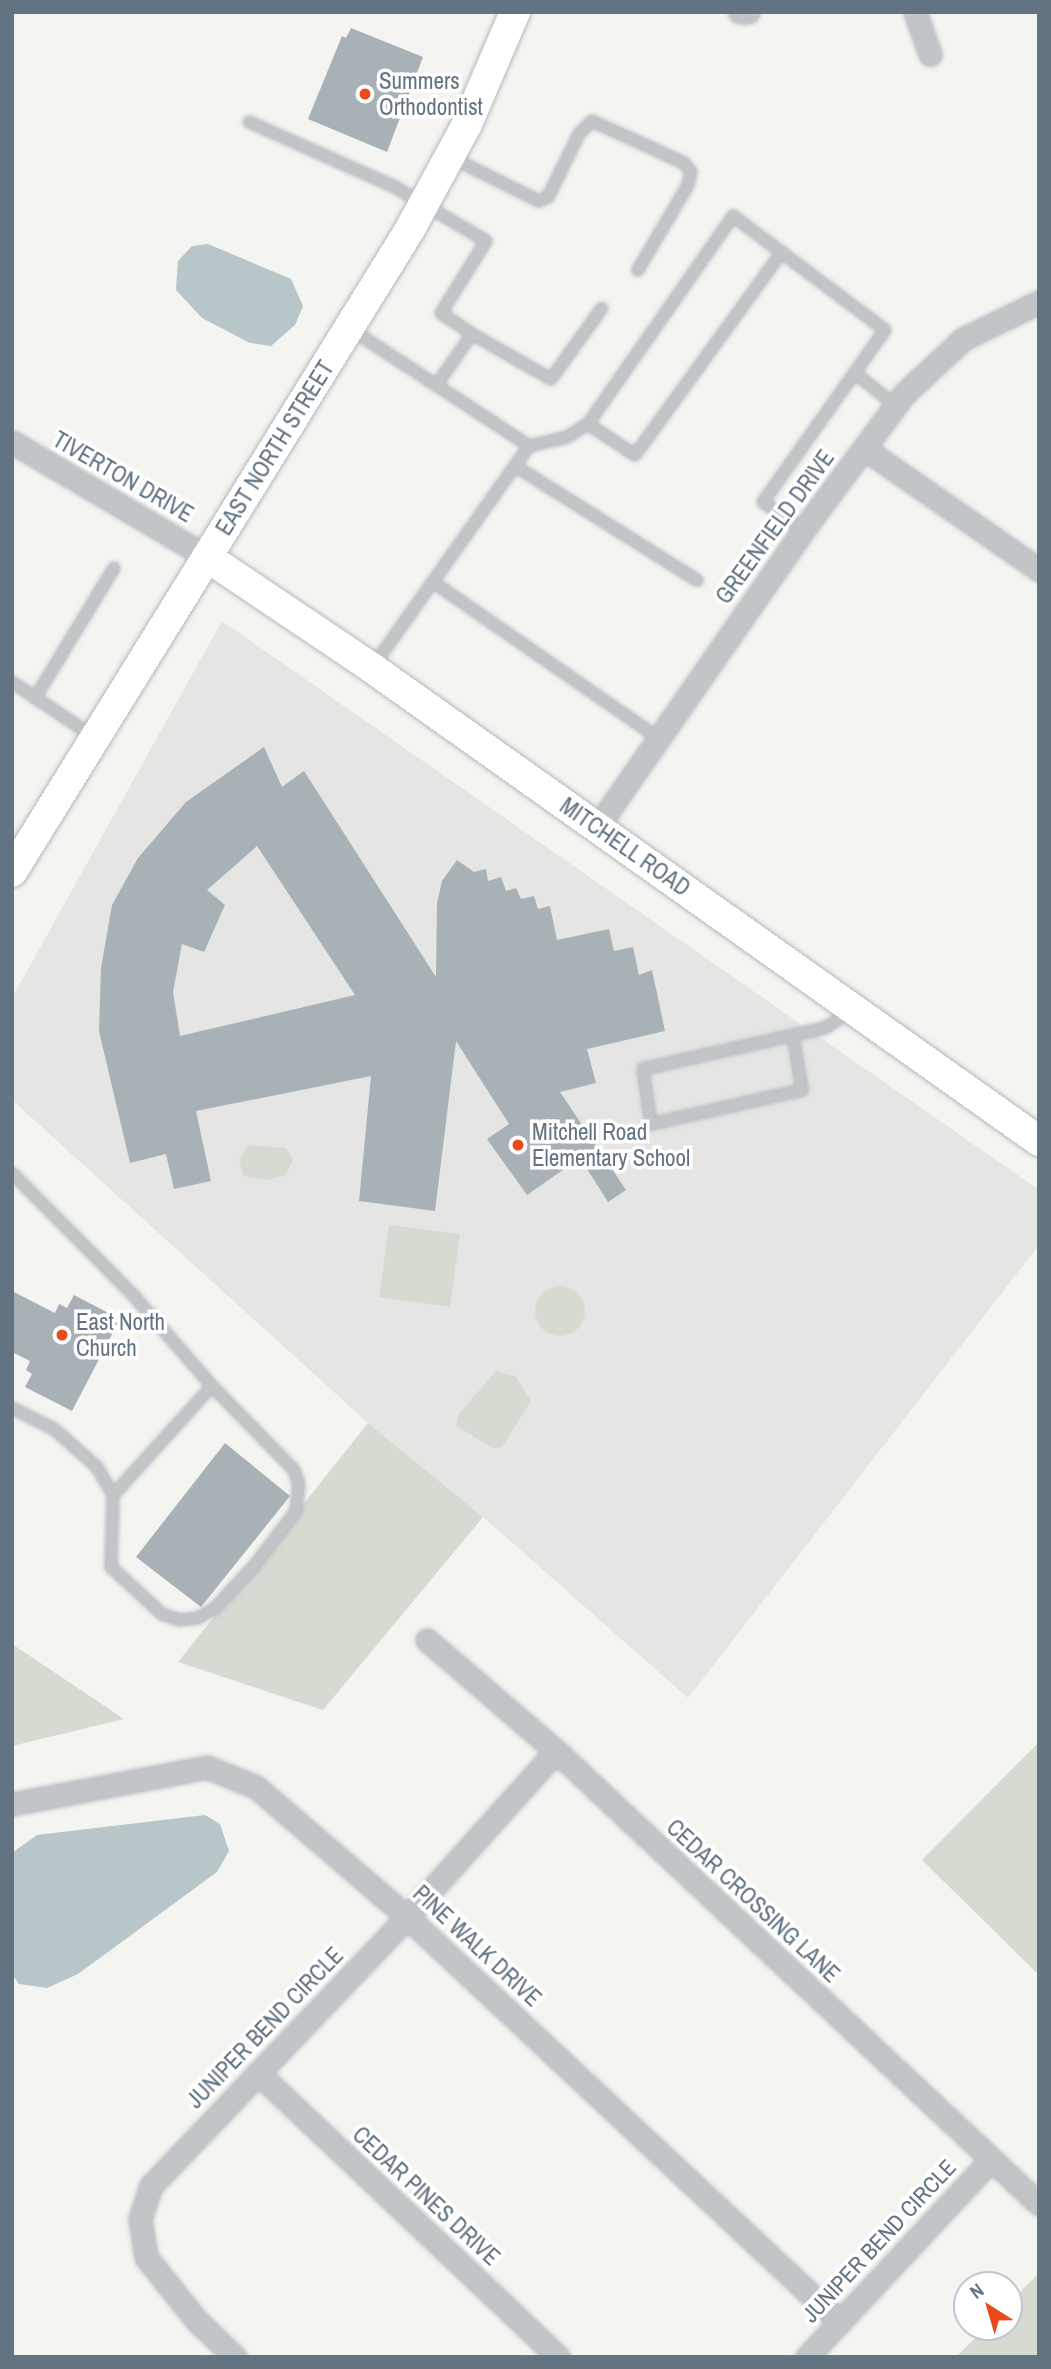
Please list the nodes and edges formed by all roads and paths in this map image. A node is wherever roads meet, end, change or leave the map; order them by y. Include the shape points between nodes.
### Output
1 (515, 12) edge
2 (740, 12) edge
3 (748, 12) edge
4 (915, 12) edge
5 (930, 54) dead end
6 (249, 122) dead end
7 (449, 157) junction
8 (425, 203) junction
9 (782, 252) junction
10 (638, 270) dead end
11 (1039, 302) edge
12 (602, 308) dead end
13 (349, 328) junction
14 (472, 334) junction
15 (855, 373) junction
16 (438, 383) junction
17 (896, 406) junction
18 (588, 424) junction
19 (12, 442) edge
20 (529, 446) junction
21 (864, 449) junction
22 (515, 466) junction
23 (803, 530) junction
24 (207, 557) junction
25 (114, 568) dead end
26 (1039, 570) edge
27 (697, 580) dead end
28 (433, 582) junction
29 (372, 668) junction
30 (12, 682) edge
31 (35, 698) junction
32 (95, 738) junction
33 (658, 738) junction
34 (597, 827) junction
35 (12, 872) edge
36 (851, 1012) junction
37 (793, 1035) junction
38 (1039, 1141) edge
39 (12, 1173) edge
40 (212, 1386) junction
41 (12, 1408) edge
42 (113, 1495) junction
43 (426, 1640) dead end
44 (556, 1751) junction
45 (12, 1804) edge
46 (407, 1917) junction
47 (258, 2073) junction
48 (990, 2161) junction
49 (1039, 2204) edge
50 (840, 2322) junction
51 (235, 2357) edge
52 (558, 2357) edge
53 (807, 2357) edge

1 - 7 street, EAST NORTH STREET
2 - 3 street
4 - 5 street
6 - 8 lane
7 - 8 street, EAST NORTH STREET
7 - 10 lane via 539,201 548,197 579,134 592,121 684,163 691,172 688,185
8 - 13 street, EAST NORTH STREET
8 - 14 lane via 486,241 441,313
9 - 15 lane via 886,330
9 - 18 lane via 635,456
9 - 18 lane via 733,216
11 - 17 street, GREENFIELD DRIVE via 963,339 929,367
12 - 14 lane via 551,379
13 - 16 lane
13 - 24 street, EAST NORTH STREET
14 - 16 lane
15 - 17 lane
15 - 23 lane via 764,502
16 - 20 lane
17 - 21 street, GREENFIELD DRIVE
18 - 20 lane via 567,437
19 - 24 street, TIVERTON DRIVE
20 - 22 lane
21 - 23 street, GREENFIELD DRIVE
21 - 26 street
22 - 27 lane
22 - 28 lane
23 - 33 street, GREENFIELD DRIVE
24 - 29 street, MITCHELL ROAD
24 - 32 street, EAST NORTH STREET
25 - 31 lane
28 - 29 lane
28 - 33 lane
29 - 34 street, MITCHELL ROAD
30 - 31 lane
31 - 32 lane
32 - 35 street, EAST NORTH STREET
33 - 34 street, GREENFIELD DRIVE
34 - 36 street, MITCHELL ROAD
36 - 37 lane via 825,1028
36 - 38 street, MITCHELL ROAD
37 - 37 lane via 643,1069 651,1124 802,1090
39 - 40 lane via 134,1296
40 - 42 lane
40 - 42 lane via 294,1470 299,1484 296,1511 215,1608 198,1618 179,1620 162,1614 111,1567
41 - 42 lane via 54,1429 97,1467
43 - 44 street, CEDAR CROSSING LANE
44 - 46 street, JUNIPER BEND CIRCLE
44 - 48 street, CEDAR CROSSING LANE
45 - 46 street, PINE WALK DRIVE via 207,1767 256,1787
46 - 47 street, JUNIPER BEND CIRCLE
46 - 50 street, PINE WALK DRIVE
47 - 51 street, JUNIPER BEND CIRCLE via 151,2186 140,2219 146,2257 197,2321
47 - 52 street, CEDAR PINES DRIVE
48 - 49 street, CEDAR CROSSING LANE
48 - 50 street, JUNIPER BEND CIRCLE
50 - 53 street, JUNIPER BEND CIRCLE

